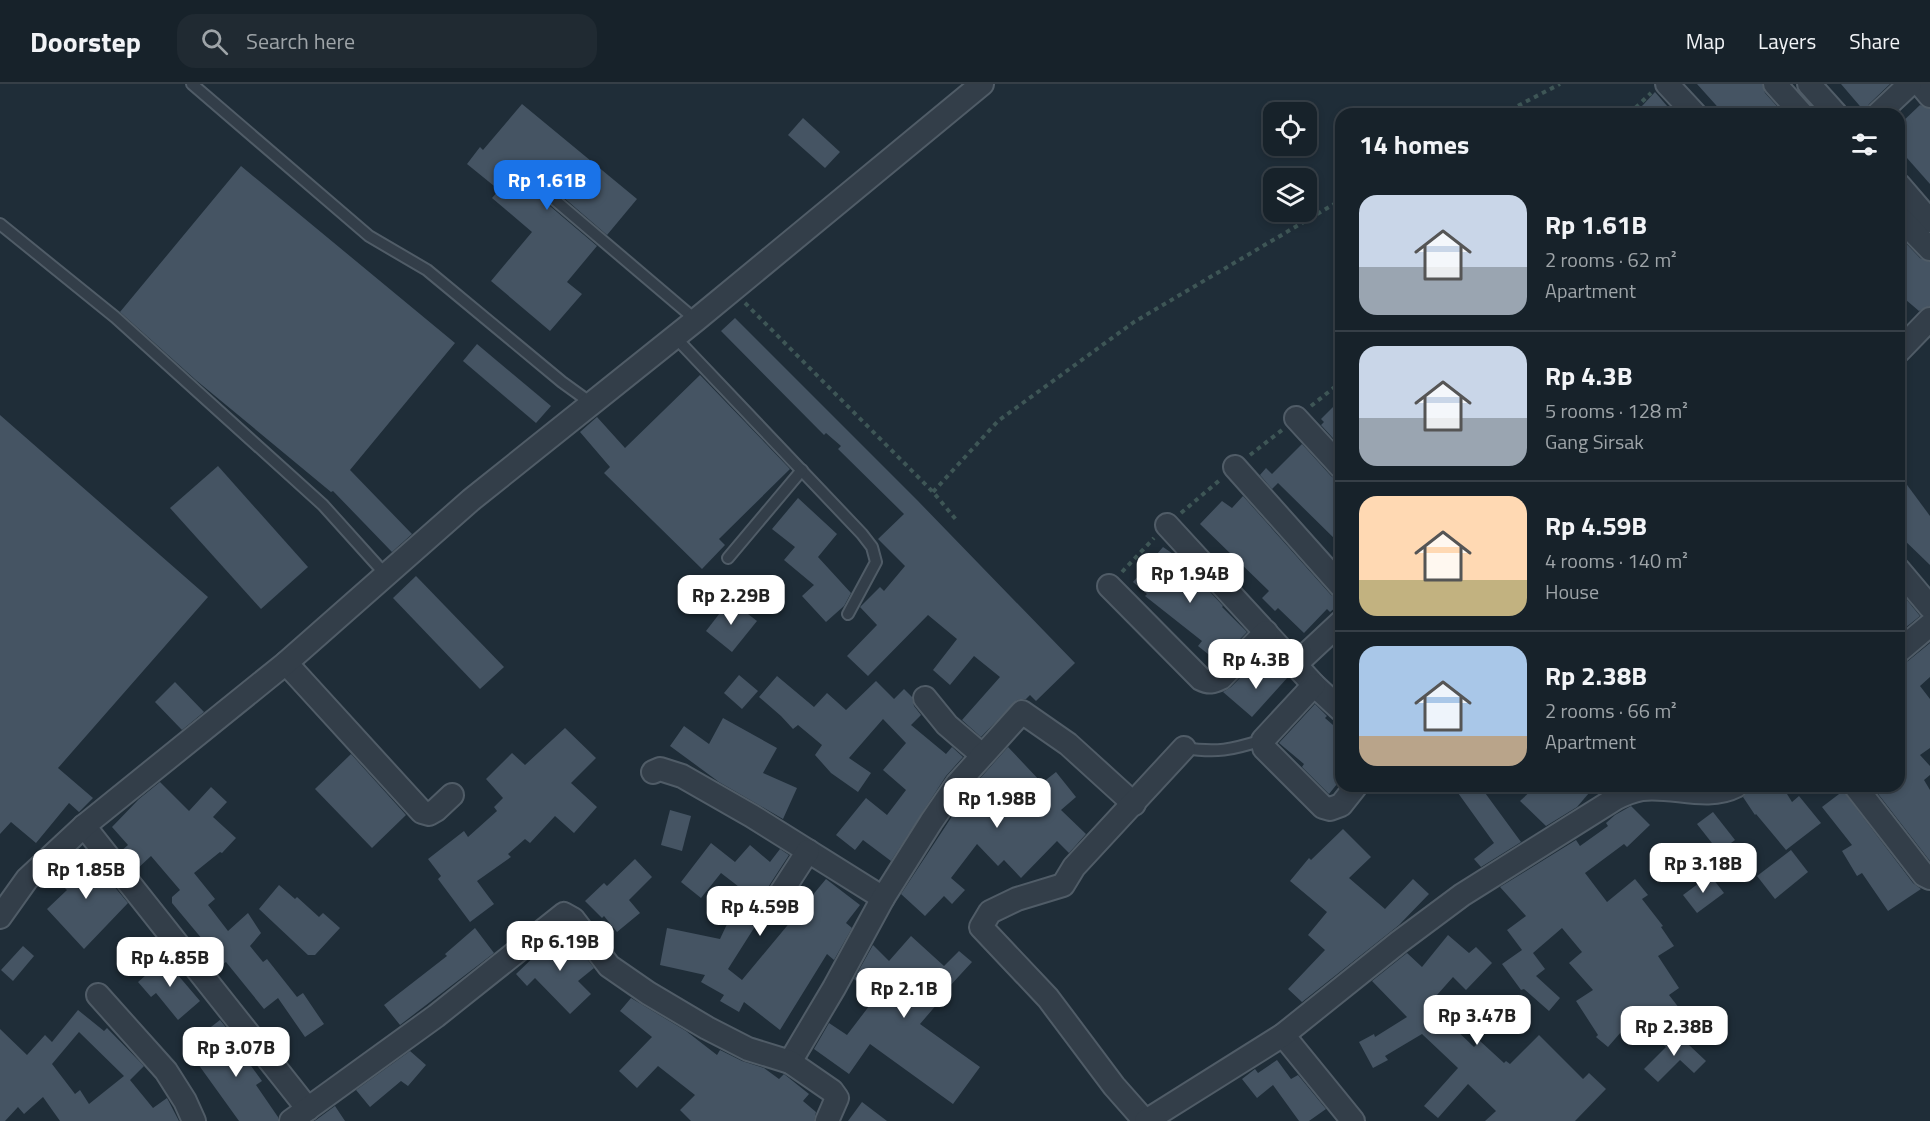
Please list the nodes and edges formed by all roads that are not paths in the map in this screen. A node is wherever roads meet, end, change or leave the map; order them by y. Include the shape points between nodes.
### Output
1 (192, 84) edge
2 (982, 84) edge
3 (1809, 84) edge
4 (1911, 84) edge
5 (1920, 84) edge
6 (1783, 86) edge
7 (1660, 88) edge
8 (1930, 96) edge
9 (1687, 108) edge
10 (1798, 108) edge
11 (1831, 108) edge
12 (1885, 108) edge
13 (536, 184) dead end
14 (1905, 192) edge
15 (1930, 221) edge
16 (1905, 223) edge
17 (0, 225) edge
18 (1930, 249) edge
19 (696, 320) junction
20 (674, 336) junction
21 (591, 403) junction
22 (1296, 418) dead end
23 (1335, 460) edge
24 (1235, 467) dead end
25 (802, 470) junction
26 (1167, 525) dead end
27 (728, 558) dead end
28 (386, 575) junction
29 (1905, 577) edge
30 (1335, 579) edge
31 (1108, 586) dead end
32 (1930, 607) edge
33 (848, 614) dead end
34 (1930, 625) edge
35 (1335, 628) edge
36 (1266, 632) junction
37 (1905, 646) edge
38 (286, 663) junction
39 (1296, 664) junction
40 (1314, 685) junction
41 (925, 698) dead end
42 (1335, 704) edge
43 (1263, 740) junction
44 (1184, 748) joint
45 (982, 755) junction
46 (653, 772) dead end
47 (1351, 792) edge
48 (1631, 792) edge
49 (1692, 792) edge
50 (1712, 792) edge
51 (1860, 792) edge
52 (452, 795) dead end
53 (1134, 804) junction
54 (84, 826) junction
55 (808, 850) junction
56 (1930, 878) edge
57 (883, 898) junction
58 (771, 908) dead end
59 (0, 917) edge
60 (98, 994) dead end
61 (1283, 1035) junction
62 (790, 1062) junction
63 (299, 1115) edge
64 (194, 1121) edge
65 (827, 1121) edge
66 (1146, 1121) edge
67 (1353, 1121) edge

1 - 21 lane via 369,236 427,270
2 - 19 street
3 - 11 street
4 - 12 street
5 - 8 street
6 - 10 street
7 - 9 street
13 - 19 lane
14 - 15 street
16 - 18 street
17 - 28 lane via 115,317 323,505
19 - 20 street
20 - 21 street
20 - 25 lane
21 - 28 street
22 - 23 street
24 - 30 street
25 - 27 lane
25 - 33 lane via 872,547 876,562
26 - 36 street
28 - 38 street
29 - 32 street
31 - 36 street via 1208,682 1221,678
34 - 37 street
35 - 39 street
36 - 39 street
38 - 52 street via 422,812 429,814
38 - 54 street
39 - 40 street
40 - 42 street
40 - 43 street
41 - 45 street via 947,725
43 - 44 lane via 1229,751
43 - 47 street via 1264,748 1323,807 1341,805
44 - 53 street
45 - 53 street via 1022,712 1068,744
45 - 57 street via 957,784
46 - 55 street via 660,769 682,776
48 - 61 street via 1462,895
49 - 50 street
51 - 56 street
53 - 66 street via 1074,867 1063,885 990,912 981,927 1048,998 1114,1086
54 - 59 street via 27,879
54 - 63 street
55 - 57 street
55 - 58 street
57 - 62 street
60 - 64 street via 166,1071
61 - 66 street
61 - 67 street
62 - 63 street via 748,1049 648,993 609,966 573,919 564,914 436,1016
62 - 65 street via 835,1094 837,1098

